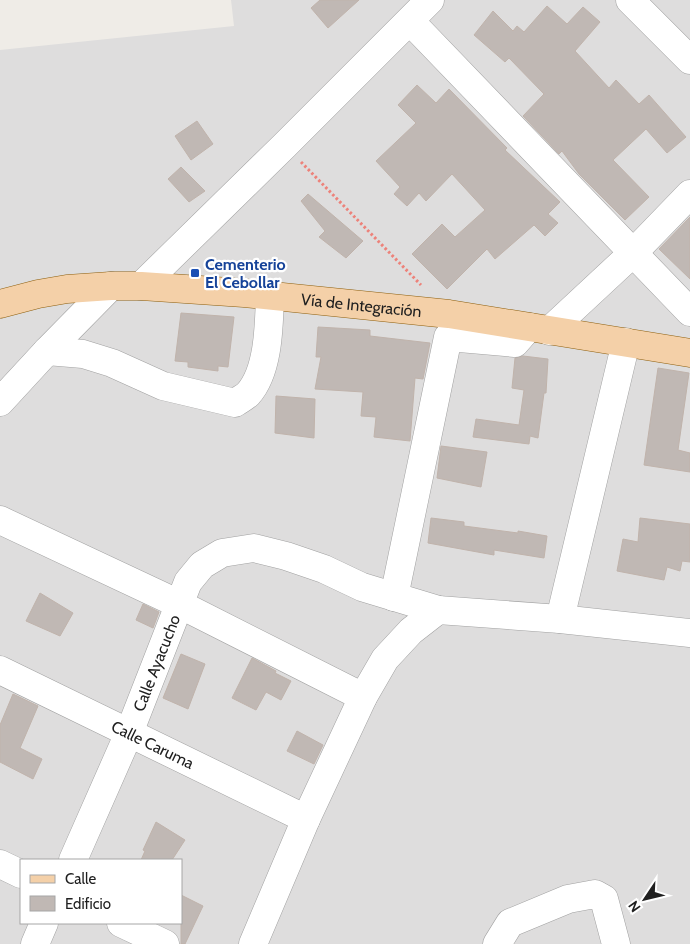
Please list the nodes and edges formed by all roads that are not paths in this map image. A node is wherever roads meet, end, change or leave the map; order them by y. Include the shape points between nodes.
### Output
1 (430, 0) edge
2 (630, 0) edge
3 (410, 21) junction
4 (690, 60) edge
5 (690, 194) edge
6 (634, 252) junction
7 (111, 286) junction
8 (141, 286) junction
9 (270, 295) junction
10 (0, 304) edge
11 (690, 312) edge
12 (539, 329) junction
13 (626, 342) junction
14 (47, 351) junction
15 (690, 353) edge
16 (0, 402) edge
17 (0, 520) edge
18 (394, 597) junction
19 (179, 604) junction
20 (438, 610) junction
21 (560, 618) junction
22 (690, 633) edge
23 (0, 670) edge
24 (363, 697) junction
25 (129, 733) junction
26 (306, 819) junction
27 (73, 859) edge
28 (0, 864) edge
29 (20, 874) edge
30 (44, 924) edge
31 (123, 924) edge
32 (35, 944) edge
33 (165, 944) edge
34 (253, 944) edge
35 (497, 944) edge
36 (616, 944) edge

1 - 3 street
2 - 4 street
3 - 6 street
3 - 8 street
5 - 6 street
6 - 11 street
6 - 12 street
7 - 8 main road, Vía de Integración
7 - 10 main road, Vía de Integración via 67,289
7 - 14 street
8 - 9 main road, Vía de Integración
9 - 12 main road, Vía de Integración via 449,314
9 - 14 street via 264,362 258,380 248,394 235,403 163,386 83,354
12 - 13 main road, Vía de Integración
12 - 18 street via 515,343 448,337
13 - 15 main road, Vía de Integración
13 - 21 street
14 - 16 street
17 - 19 street
18 - 19 street, Calle Ayacucho via 286,556 254,548 222,553 202,565 188,582
18 - 20 street, Calle Ayacucho
19 - 24 street
19 - 25 street, Calle Ayacucho
20 - 21 street, Calle Ayacucho
20 - 24 street via 410,631 384,659
21 - 22 street, Calle Ayacucho
23 - 25 street, Calle Caruma
24 - 26 street
25 - 26 street, Calle Caruma
25 - 27 street, Calle Ayacucho
26 - 34 street
28 - 29 street
30 - 32 street
31 - 33 street
35 - 36 street via 510,923 568,899 595,894 604,899

